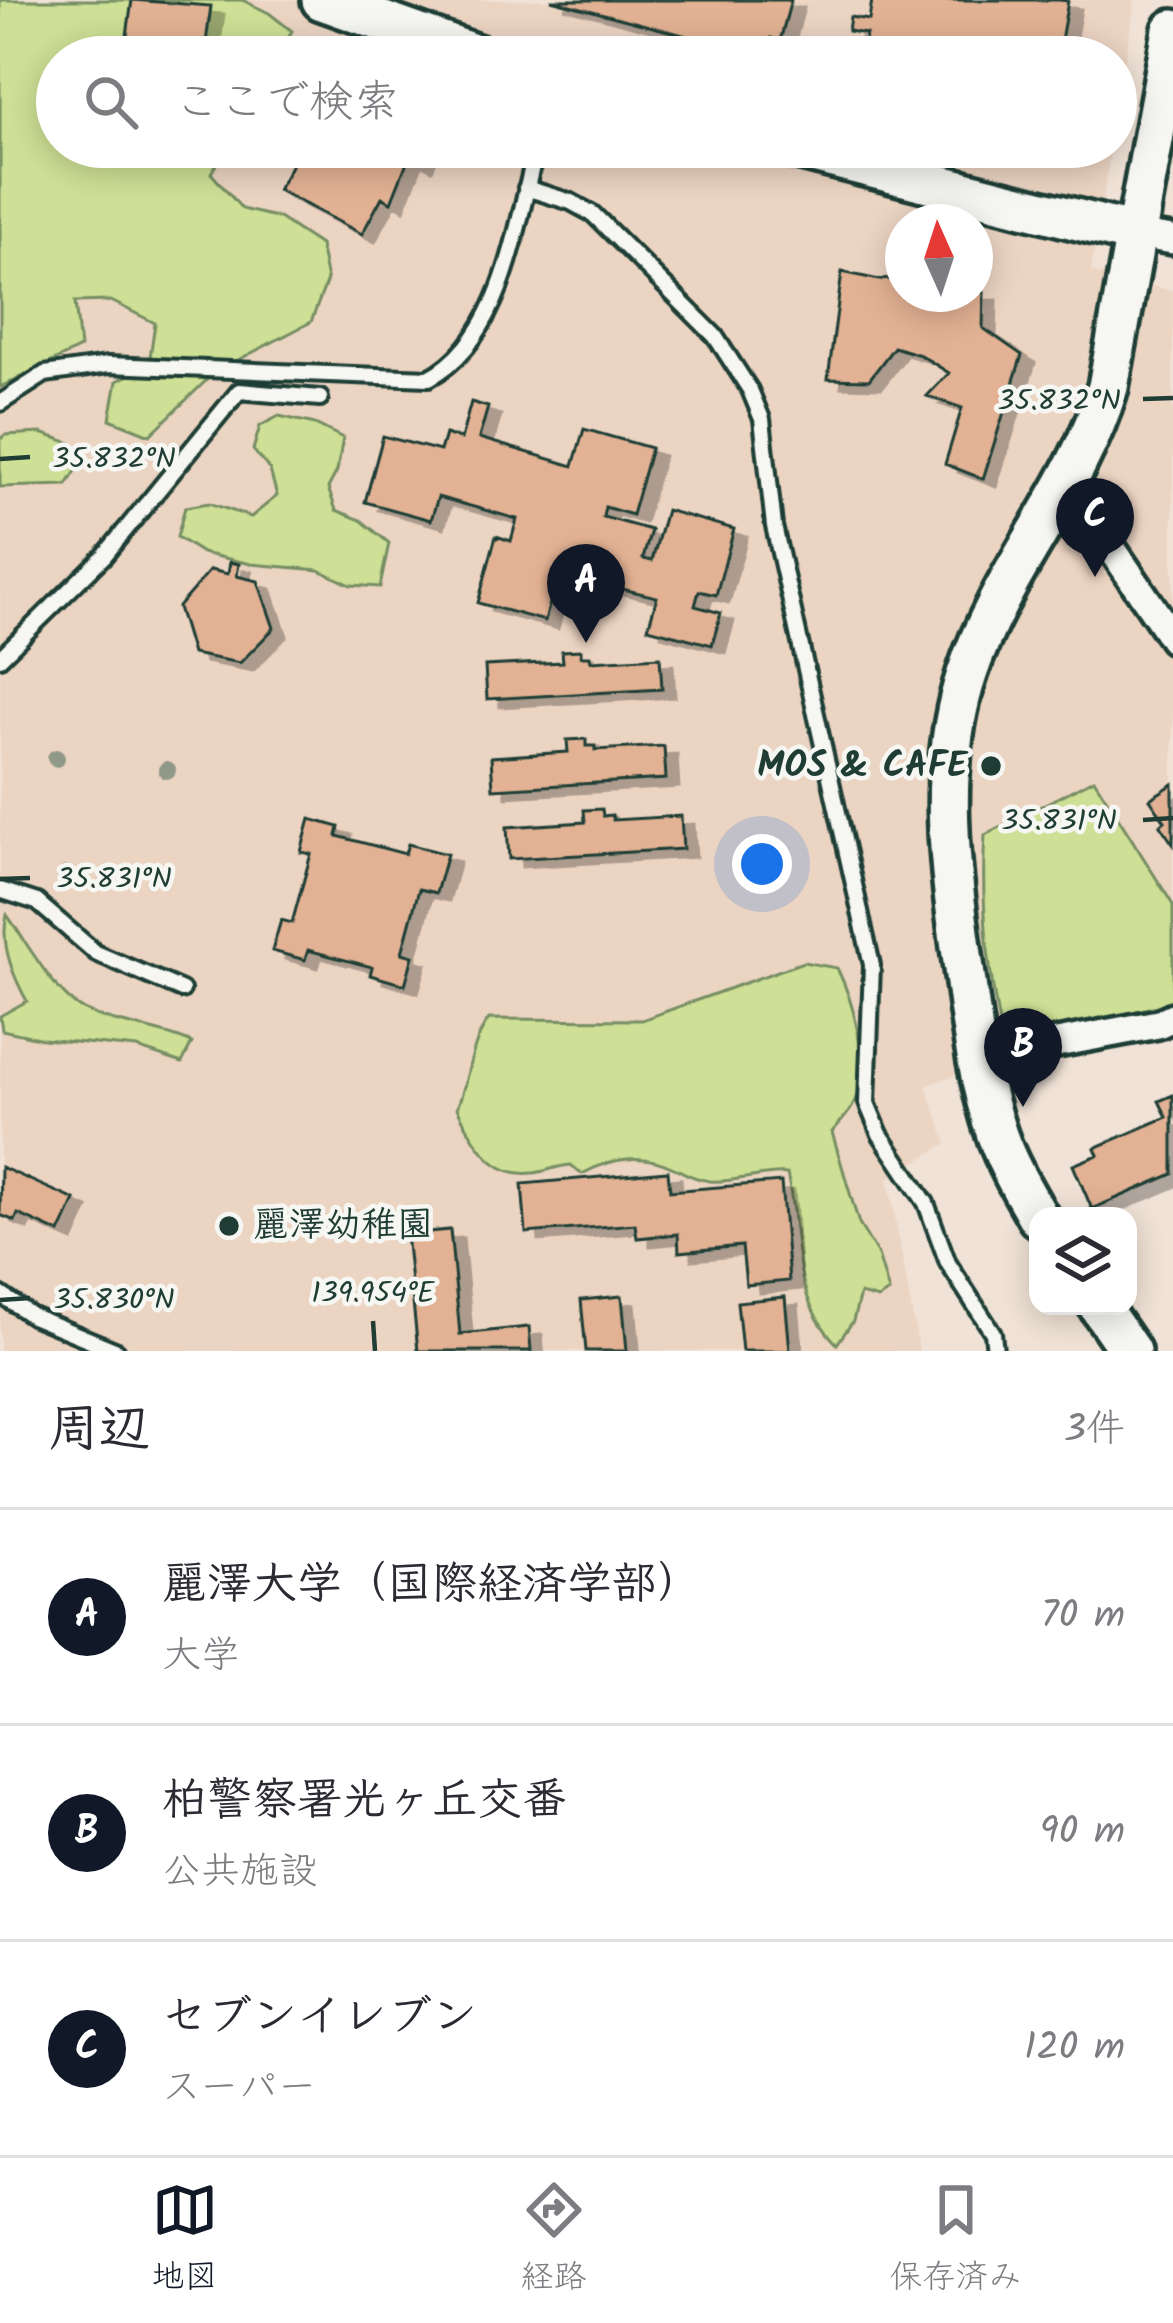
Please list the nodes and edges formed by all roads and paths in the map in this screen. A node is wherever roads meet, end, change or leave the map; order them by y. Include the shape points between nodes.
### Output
1 (322, 0) edge
2 (1173, 30) edge
3 (423, 36) edge
4 (531, 168) edge
5 (875, 168) edge
6 (526, 188) junction
7 (1154, 237) edge
8 (320, 398) dead end
9 (0, 403) edge
10 (1056, 506) junction
11 (1173, 639) edge
12 (0, 658) edge
13 (0, 890) edge
14 (182, 990) dead end
15 (1168, 1029) edge
16 (977, 1058) junction
17 (1033, 1207) edge
18 (0, 1294) edge
19 (1105, 1315) edge
20 (117, 1351) edge
21 (995, 1351) edge
22 (1130, 1351) edge

1 - 3 street
2 - 7 street
4 - 6 lane
5 - 7 street
6 - 9 lane via 497,294 452,366 429,379 108,365 45,374
6 - 21 lane via 592,214 693,312 736,366 762,419 774,526 872,965 867,1103 993,1333
7 - 10 street via 1090,443
8 - 12 lane via 239,391 104,556
10 - 11 street via 1102,534
10 - 16 street via 994,610 955,728 947,802
13 - 14 lane via 37,902 96,953
15 - 16 street
16 - 17 street via 999,1140
18 - 20 lane
19 - 22 street

